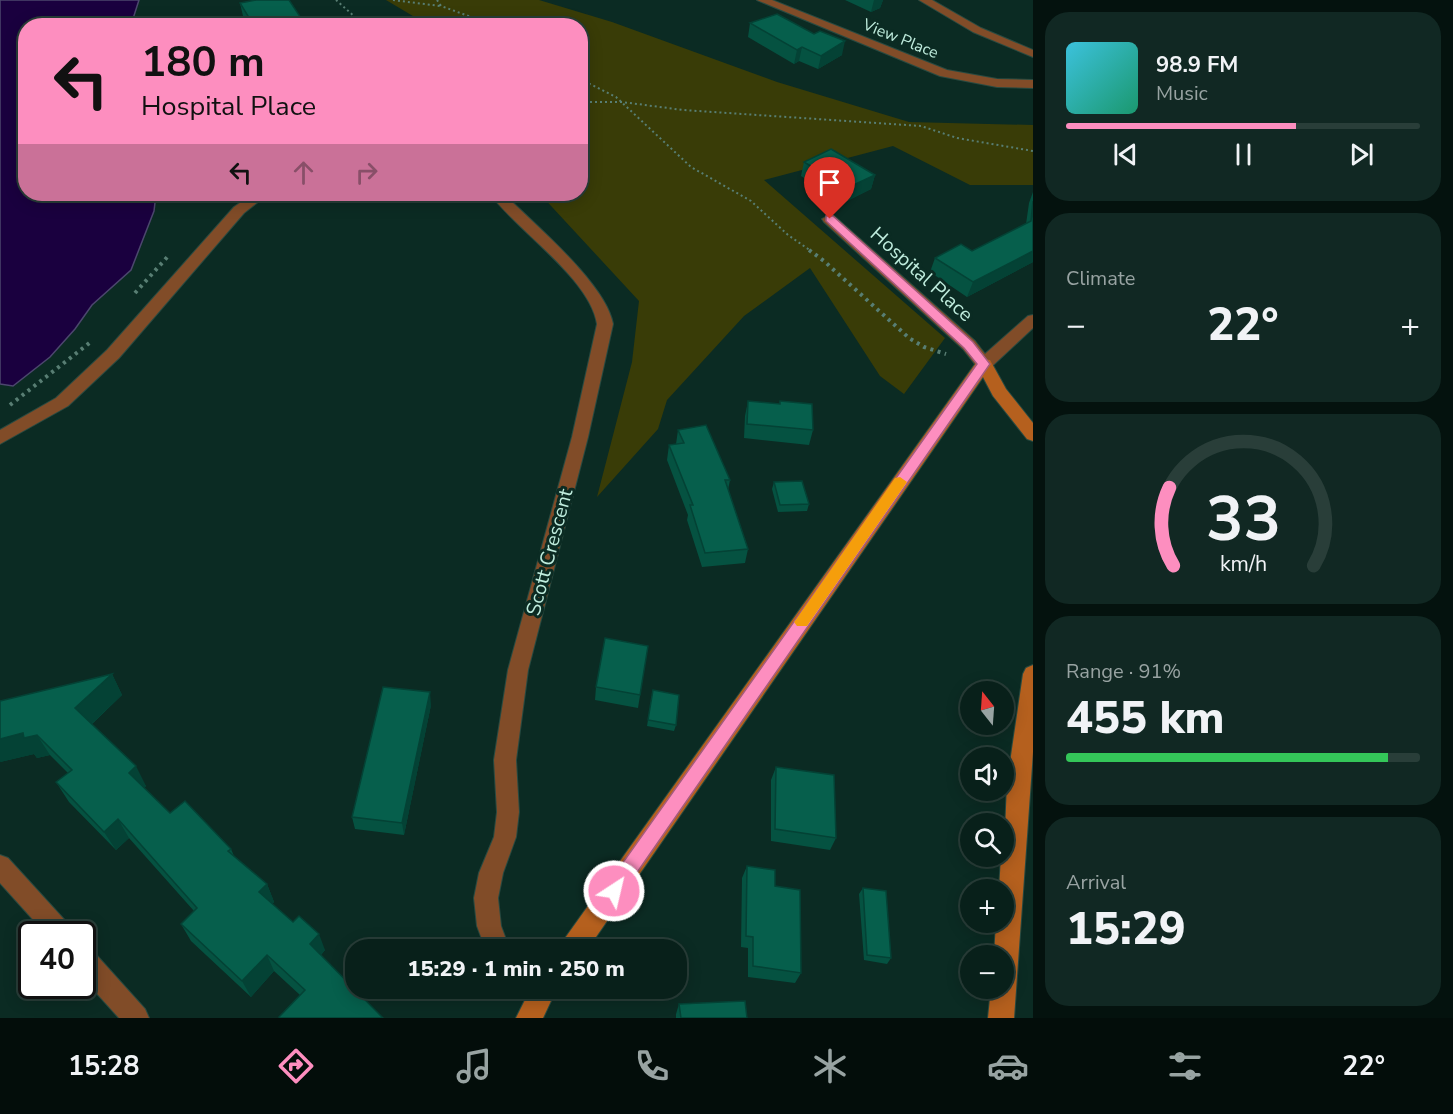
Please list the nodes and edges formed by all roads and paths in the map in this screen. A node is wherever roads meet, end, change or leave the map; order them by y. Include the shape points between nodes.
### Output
1 (336, 0) edge
2 (393, 0) edge
3 (438, 0) edge
4 (762, 0) edge
5 (924, 0) edge
6 (441, 6) junction
7 (356, 18) edge
8 (474, 18) edge
9 (1033, 54) edge
10 (588, 83) edge
11 (1033, 84) edge
12 (588, 102) edge
13 (622, 102) junction
14 (1033, 151) edge
15 (252, 201) edge
16 (504, 201) edge
17 (830, 219) dead end
18 (176, 247) dead end
19 (132, 296) dead end
20 (1033, 320) edge
21 (93, 340) dead end
22 (947, 355) dead end
23 (984, 364) junction
24 (9, 406) dead end
25 (1033, 435) edge
26 (0, 438) edge
27 (1033, 674) edge
28 (0, 866) edge
29 (50, 921) edge
30 (494, 939) edge
31 (580, 939) edge
32 (1006, 945) edge
33 (96, 974) edge
34 (1002, 999) edge
35 (136, 1018) edge
36 (1001, 1018) edge

1 - 7 path
2 - 6 path
3 - 6 path
4 - 11 street, View Place via 944,73 997,83
5 - 9 street via 976,30
6 - 8 path
10 - 13 path
12 - 13 path
13 - 14 path via 683,110 921,126 957,138
13 - 22 path via 682,160 751,201 909,338
15 - 26 street via 232,216 112,354 62,402
16 - 30 street, Scott Crescent via 588,287 603,312 605,324 580,437 518,670 505,760 505,837 486,898
17 - 23 street, Hospital Place via 969,345
18 - 19 path
20 - 23 street
21 - 24 path
23 - 25 street via 999,392
23 - 31 street
27 - 32 street via 1018,783
28 - 29 street
33 - 35 street
34 - 36 street

